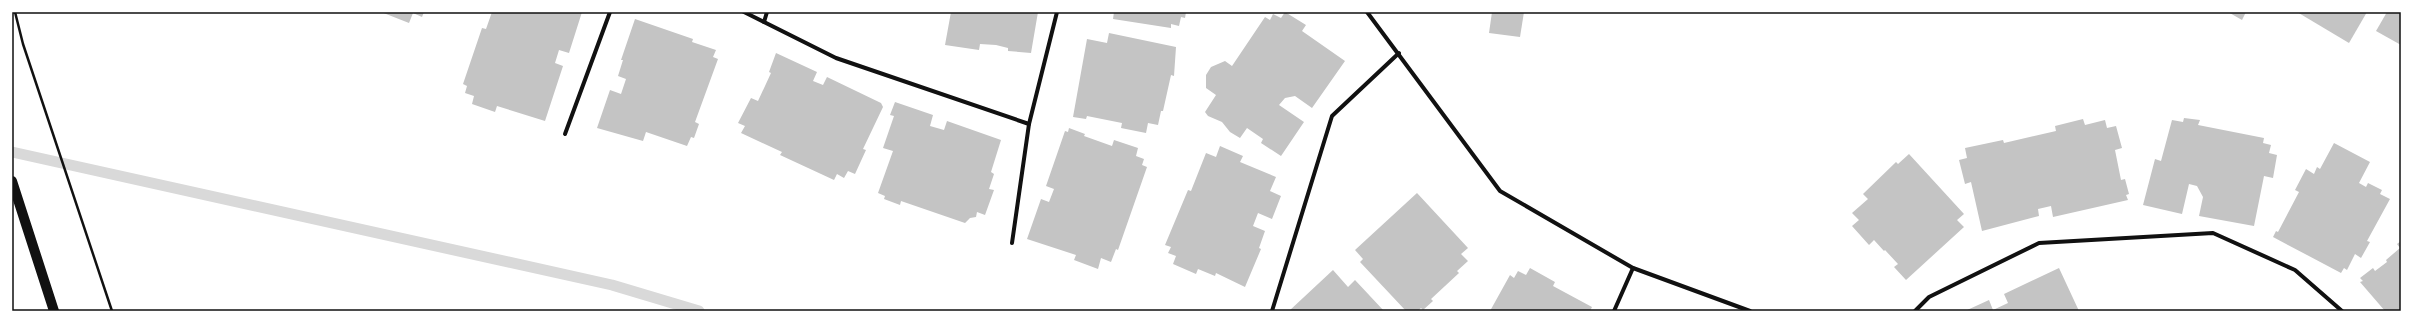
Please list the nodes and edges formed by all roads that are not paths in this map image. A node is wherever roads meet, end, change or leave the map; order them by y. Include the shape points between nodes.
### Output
1 (610, 12) edge
2 (744, 12) edge
3 (767, 12) edge
4 (1057, 12) edge
5 (1367, 12) edge
6 (764, 22) junction
7 (1400, 54) junction
8 (1029, 124) junction
9 (565, 134) dead end
10 (12, 181) edge
11 (1012, 243) dead end
12 (1633, 268) junction
13 (54, 311) edge
14 (1272, 311) edge
15 (1614, 311) edge
16 (1750, 311) edge
17 (1915, 311) edge
18 (2342, 311) edge

1 - 9 street
2 - 6 street
3 - 6 street
4 - 8 street
5 - 7 street
6 - 8 street via 836,58
7 - 12 street via 1500,191
7 - 14 street via 1332,116
8 - 11 street
10 - 13 main road
12 - 15 street
12 - 16 street
17 - 18 street via 1929,297 2039,243 2213,233 2294,270

